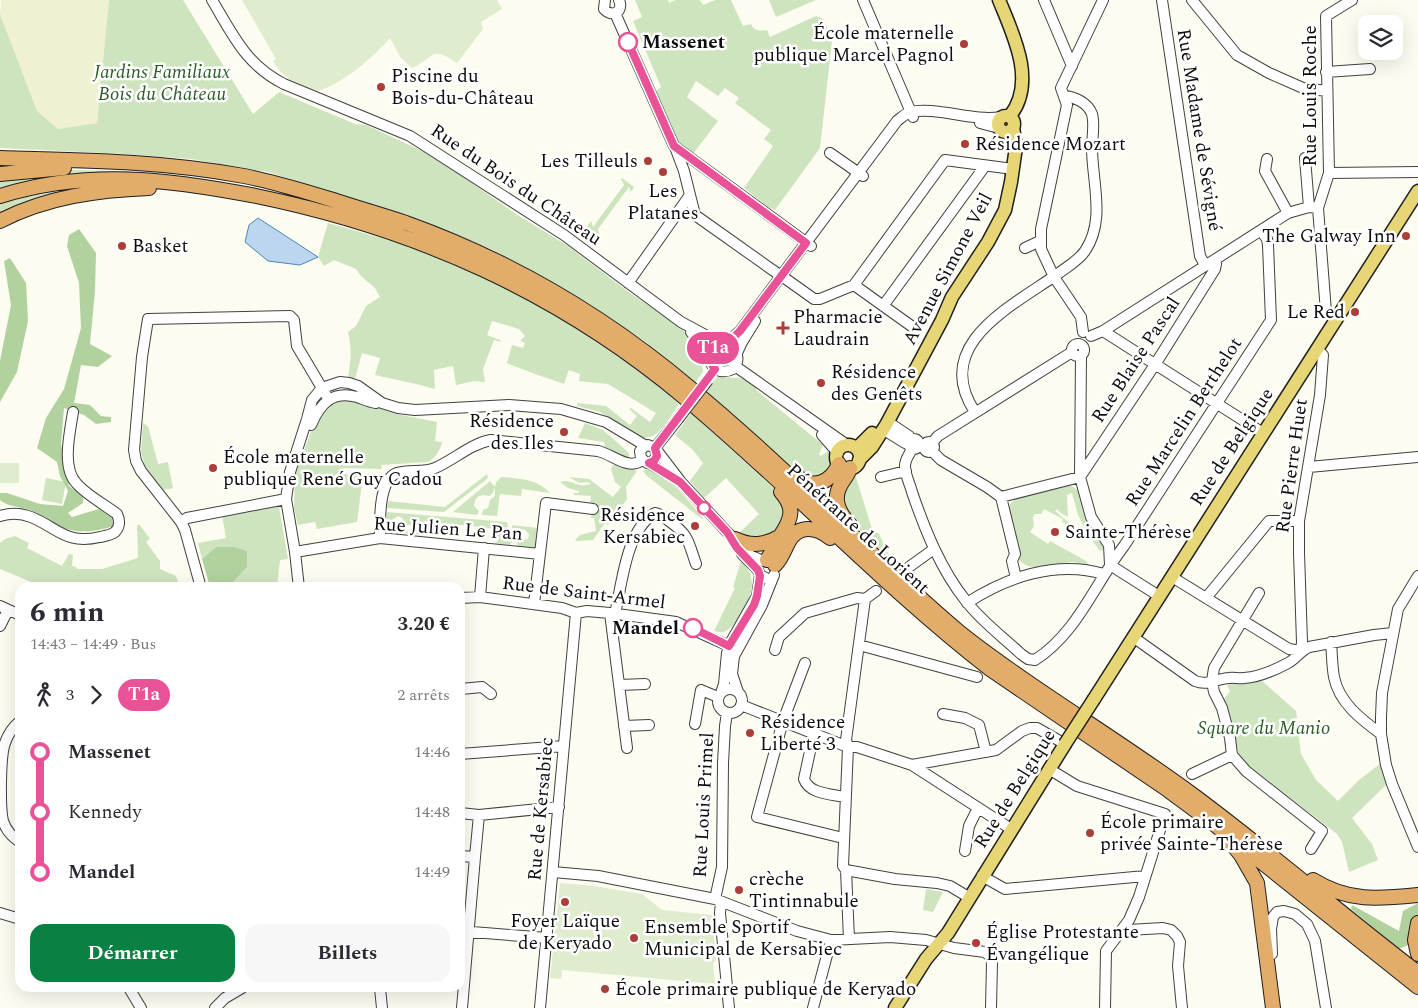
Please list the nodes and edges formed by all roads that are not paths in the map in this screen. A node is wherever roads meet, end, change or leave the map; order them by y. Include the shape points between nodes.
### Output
1 (212, 0) edge
2 (605, 0) edge
3 (619, 0) edge
4 (863, 0) edge
5 (998, 0) edge
6 (1044, 0) edge
7 (1103, 0) edge
8 (1162, 0) edge
9 (1192, 0) edge
10 (1352, 0) edge
11 (616, 13) junction
12 (1072, 66) junction
13 (1370, 69) dead end
14 (1326, 72) junction
15 (1326, 90) junction
16 (1065, 96) junction
17 (912, 115) junction
18 (1005, 124) junction
19 (674, 146) junction
20 (830, 153) dead end
21 (0, 158) edge
22 (1304, 158) dead end
23 (1267, 159) dead end
24 (1013, 164) junction
25 (985, 166) junction
26 (1418, 172) edge
27 (1329, 173) junction
28 (0, 174) edge
29 (861, 175) junction
30 (286, 186) junction
31 (227, 191) junction
32 (1418, 191) edge
33 (690, 195) junction
34 (0, 196) edge
35 (1314, 208) junction
36 (1288, 213) junction
37 (0, 221) edge
38 (1261, 231) junction
39 (1040, 241) junction
40 (809, 245) junction
41 (1025, 248) dead end
42 (1209, 262) junction
43 (1054, 277) junction
44 (784, 278) junction
45 (628, 283) junction
46 (854, 285) junction
47 (883, 306) junction
48 (1336, 319) junction
49 (681, 322) junction
50 (917, 330) dead end
51 (1104, 331) junction
52 (723, 344) junction
53 (1082, 344) junction
54 (1317, 350) junction
55 (737, 353) junction
56 (710, 355) junction
57 (1156, 364) junction
58 (735, 366) junction
59 (715, 369) junction
60 (654, 374) junction
61 (322, 388) junction
62 (691, 388) junction
63 (903, 391) junction
64 (329, 400) junction
65 (382, 403) junction
66 (1217, 403) junction
67 (73, 412) dead end
68 (975, 412) junction
69 (886, 426) junction
70 (1264, 433) junction
71 (920, 445) junction
72 (648, 454) junction
73 (848, 457) junction
74 (1418, 457) edge
75 (1309, 467) junction
76 (906, 471) junction
77 (290, 472) junction
78 (881, 477) dead end
79 (1080, 477) junction
80 (286, 498) junction
81 (1001, 498) junction
82 (593, 508) dead end
83 (0, 516) edge
84 (1300, 521) junction
85 (181, 522) junction
86 (731, 536) junction
87 (781, 536) junction
88 (380, 538) junction
89 (484, 548) junction
90 (934, 549) junction
91 (295, 552) junction
92 (540, 554) junction
93 (696, 564) dead end
94 (1110, 565) junction
95 (909, 567) dead end
96 (766, 568) junction
97 (1104, 574) junction
98 (1418, 576) edge
99 (1172, 577) junction
100 (1016, 578) junction
101 (199, 582) edge
102 (298, 582) edge
103 (876, 591) dead end
104 (1259, 593) dead end
105 (1160, 596) junction
106 (465, 598) edge
107 (480, 598) junction
108 (1206, 598) junction
109 (865, 599) junction
110 (967, 603) junction
111 (534, 604) junction
112 (4, 608) edge
113 (576, 613) junction
114 (612, 614) junction
115 (1243, 620) junction
116 (0, 626) edge
117 (958, 631) junction
118 (1393, 633) junction
119 (1134, 637) junction
120 (1331, 642) junction
121 (859, 645) junction
122 (729, 646) junction
123 (962, 647) junction
124 (775, 650) dead end
125 (1301, 651) junction
126 (805, 663) dead end
127 (977, 678) dead end
128 (1212, 681) junction
129 (645, 684) dead end
130 (618, 685) junction
131 (465, 691) edge
132 (738, 692) junction
133 (492, 694) dead end
134 (720, 695) junction
135 (741, 705) junction
136 (727, 713) junction
137 (943, 714) dead end
138 (783, 721) junction
139 (695, 724) dead end
140 (649, 725) dead end
141 (15, 726) edge
142 (624, 726) junction
143 (814, 733) junction
144 (1381, 734) junction
145 (1065, 744) junction
146 (564, 746) junction
147 (848, 747) junction
148 (627, 748) dead end
149 (986, 752) junction
150 (465, 754) edge
151 (1232, 755) junction
152 (912, 765) junction
153 (1050, 769) junction
154 (1192, 774) dead end
155 (1168, 790) junction
156 (1192, 794) junction
157 (845, 797) junction
158 (559, 807) junction
159 (978, 808) junction
160 (465, 814) edge
161 (479, 815) junction
162 (1011, 829) junction
163 (15, 837) edge
164 (843, 838) junction
165 (1418, 847) edge
166 (1311, 849) dead end
167 (965, 851) dead end
168 (465, 856) edge
169 (475, 857) junction
170 (846, 870) junction
171 (553, 872) junction
172 (982, 876) junction
173 (1145, 876) junction
174 (965, 895) junction
175 (1418, 895) edge
176 (718, 901) junction
177 (0, 913) edge
178 (15, 918) edge
179 (1418, 923) edge
180 (465, 924) edge
181 (1123, 928) junction
182 (465, 931) edge
183 (547, 938) junction
184 (849, 939) junction
185 (831, 940) junction
186 (935, 943) junction
187 (1418, 954) edge
188 (1418, 973) edge
189 (1418, 987) edge
190 (131, 992) edge
191 (235, 992) edge
192 (380, 992) edge
193 (462, 992) edge
194 (141, 1008) edge
195 (215, 1008) edge
196 (382, 1008) edge
197 (462, 1008) edge
198 (540, 1008) edge
199 (728, 1008) edge
200 (813, 1008) edge
201 (895, 1008) edge
202 (991, 1008) edge
203 (1105, 1008) edge
204 (1182, 1008) edge
205 (1274, 1008) edge
206 (1326, 1008) edge

1 - 45 street, Rue du Bois du Château via 249,58 266,74 410,136 564,235
2 - 11 street via 606,12
3 - 11 street via 620,8
4 - 17 street
5 - 18 main road via 1021,61 1019,100
6 - 12 street
7 - 12 street
8 - 42 street, Rue Madame de Sévigné via 1200,256
9 - 15 street via 1237,54 1303,88
10 - 14 street, Rue Louis Roche via 1326,16
11 - 19 street
12 - 16 street via 1061,88
13 - 14 street
14 - 15 street, Rue Louis Roche
15 - 27 street, Rue Louis Roche
16 - 39 street via 1067,105
16 - 43 street via 1085,104 1092,113 1097,214 1085,251
17 - 18 street via 935,112
17 - 29 street via 904,114 898,121
18 - 24 main road, Avenue Simone Veil
19 - 33 street
19 - 40 street
20 - 29 street
21 - 30 highway via 194,168
22 - 35 street
23 - 36 street via 1265,171
24 - 25 street
24 - 63 main road, Avenue Simone Veil via 1005,210 952,297
25 - 46 street via 946,160
25 - 47 street
26 - 27 street
27 - 35 street, Rue Louis Roche
28 - 30 highway via 110,167
29 - 40 street
30 - 62 highway, Pénétrante de Lorient via 408,224 492,260 583,310 643,350
31 - 34 highway via 175,182 121,178 53,184
31 - 37 highway via 110,190 55,200
31 - 60 highway, Pénétrante de Lorient via 339,216 430,246 548,302
32 - 48 main road, Rue de Belgique
33 - 44 street via 695,215
33 - 45 street
35 - 36 street
35 - 48 street, Rue Louis Roche via 1326,312
36 - 38 street
38 - 42 street
38 - 66 street, Rue Marcelin Berthelot via 1268,244 1271,320
39 - 41 street
39 - 43 street
40 - 44 street
42 - 51 street
42 - 57 street, Rue Blaise Pascal via 1216,264 1216,269
43 - 53 street via 1081,317
43 - 68 street via 994,318 971,346 965,358 962,379 965,395
44 - 46 street via 814,299
44 - 52 street via 740,331
44 - 55 street
45 - 49 street, Rue du Bois du Château
46 - 47 street
47 - 50 street
48 - 54 main road, Rue de Belgique
49 - 52 street, Rue du Bois du Château
49 - 56 street, Rue du Bois du Château
51 - 53 street
51 - 57 street
52 - 55 street via 732,346
52 - 56 street via 714,348
53 - 68 street
53 - 79 street
54 - 70 main road, Rue de Belgique
54 - 75 street, Rue Pierre Huet via 1323,355
55 - 58 street
56 - 59 street
57 - 66 street
57 - 79 street, Rue Blaise Pascal
58 - 59 street via 726,372
58 - 73 street via 794,408
59 - 72 street, bridge
60 - 87 highway via 782,492 791,510
60 - 123 highway, Pénétrante de Lorient via 728,436
61 - 64 street
61 - 65 street via 340,382 349,383
61 - 77 street via 312,400
61 - 85 street via 297,346 294,320 290,316 148,319 134,450 141,471
62 - 73 highway via 742,426 806,482 824,482
62 - 117 highway, Pénétrante de Lorient
63 - 69 main road, Avenue Simone Veil
63 - 73 main road, Avenue Simone Veil via 874,432
64 - 65 street via 348,395
64 - 77 street via 317,412
65 - 72 street via 422,410 494,405 561,409 606,422
66 - 70 street
66 - 94 street, Rue Marcelin Berthelot
67 - 83 street via 68,455 71,473 76,483 117,514 120,524 117,531 87,540 59,534 31,517 16,513
68 - 71 street
69 - 71 street via 905,443
69 - 73 main road, Avenue Simone Veil via 872,447
70 - 99 main road, Rue de Belgique
71 - 76 street via 906,458
71 - 81 street
72 - 86 street via 680,482
72 - 88 street via 633,464 626,464 598,451 491,440 481,442 434,469 396,473 388,479 384,489
73 - 117 highway via 836,495 838,507 846,520
74 - 75 street
75 - 84 street, Rue Pierre Huet
76 - 78 street
76 - 90 street
77 - 80 street
79 - 81 street
79 - 94 street via 1092,516 1109,545
80 - 85 street via 187,518
80 - 91 street
81 - 100 street via 1015,554 1012,561
82 - 92 street via 546,503
84 - 108 street via 1269,521
84 - 125 street, Rue Pierre Huet
85 - 101 street
86 - 87 highway via 749,544 762,544
86 - 96 street
87 - 96 highway
88 - 89 street, Rue Julien Le Pan
88 - 91 street, Rue Julien Le Pan
89 - 92 street, Rue Julien Le Pan
89 - 107 street
90 - 95 street
90 - 110 street
91 - 102 street
92 - 111 street
93 - 114 street via 681,530 660,514 649,516 634,536
94 - 97 street, Rue Marcelin Berthelot
94 - 105 street
96 - 122 street via 754,605
96 - 123 highway via 782,558 795,534 817,529 924,620
96 - 132 street via 762,605 734,656 732,674
97 - 100 street via 1067,569
97 - 110 street, Rue Marcelin Berthelot via 1068,632 1035,660 1022,654
98 - 118 street via 1398,609
99 - 105 main road, Rue de Belgique
99 - 108 street
100 - 110 street
103 - 109 street
104 - 115 street
105 - 119 main road, Rue de Belgique
106 - 107 street, Rue de Saint-Armel
107 - 111 street, Rue de Saint-Armel
108 - 115 street
109 - 121 street
109 - 124 street via 857,598 805,613 779,637
111 - 113 street, Rue de Saint-Armel
112 - 116 street
113 - 114 street, Rue de Saint-Armel
113 - 146 street, Rue de Kersabiec
114 - 122 street, Rue de Saint-Armel via 676,622
114 - 130 street
115 - 125 street via 1289,649
115 - 128 street via 1214,668
117 - 156 highway, Pénétrante de Lorient
118 - 120 street
118 - 144 street via 1382,693
119 - 128 street via 1195,680 1203,684
119 - 145 main road, Rue de Belgique, bridge
120 - 125 street
120 - 144 street via 1337,686 1349,707
121 - 127 street
121 - 147 street via 846,740
122 - 134 street
123 - 155 highway, Pénétrante de Lorient
125 - 128 street via 1288,664 1257,676
126 - 138 street
128 - 151 street via 1226,723
129 - 130 street
130 - 142 street
131 - 133 street via 482,687
132 - 134 street via 729,689
132 - 135 street via 742,698
134 - 136 street via 718,705
134 - 139 street, Rue Louis Primel via 701,690
135 - 136 street via 734,712
135 - 138 street
136 - 176 street, Rue Louis Primel
137 - 149 street via 965,718 979,725
138 - 143 street
138 - 164 street via 757,817
140 - 142 street
141 - 163 street via 3,748 1,805 6,829
142 - 148 street
143 - 147 street
143 - 157 street via 804,779 806,785 810,790
144 - 165 street via 1392,784
145 - 149 street via 1037,728 1030,728 996,750
145 - 153 main road, Rue de Belgique
146 - 150 street
146 - 158 street, Rue de Kersabiec
147 - 152 street
147 - 157 street
149 - 152 street
151 - 154 street
151 - 166 street via 1246,771 1322,831
152 - 159 street
153 - 162 main road, Rue de Belgique
153 - 173 street via 1077,786 1165,814
155 - 189 highway, Pénétrante de Lorient via 1261,860
155 - 205 highway via 1232,845 1254,875
156 - 175 highway via 1326,888 1360,898
156 - 188 highway, Pénétrante de Lorient
157 - 164 street
158 - 161 street
158 - 171 street, Rue de Kersabiec
159 - 162 street
159 - 167 street via 969,826
160 - 161 street
161 - 169 street
162 - 172 main road, Rue de Belgique
164 - 170 street via 843,866
168 - 169 street
169 - 180 street
170 - 174 street via 937,883
170 - 184 street
171 - 176 street via 598,876
171 - 183 street, Rue de Kersabiec
172 - 173 street via 1005,889
172 - 174 main road, Rue de Belgique
172 - 186 main road, Rue de Belgique via 948,933
173 - 181 street via 1139,897
174 - 186 main road, Rue de Belgique
176 - 185 street
176 - 199 street, Rue Louis Primel
177 - 178 street
179 - 187 highway via 1415,940
181 - 203 street via 1106,951
181 - 204 street via 1163,928 1178,936
182 - 183 street
183 - 198 street, Rue de Kersabiec
184 - 185 street
184 - 186 street via 890,937
185 - 200 street
186 - 201 main road, Rue de Belgique
186 - 202 street via 985,952 990,956
190 - 194 street
191 - 195 street
192 - 196 street
193 - 197 street
205 - 206 street via 1271,928 1273,917 1284,911 1295,914 1307,924 1315,941

